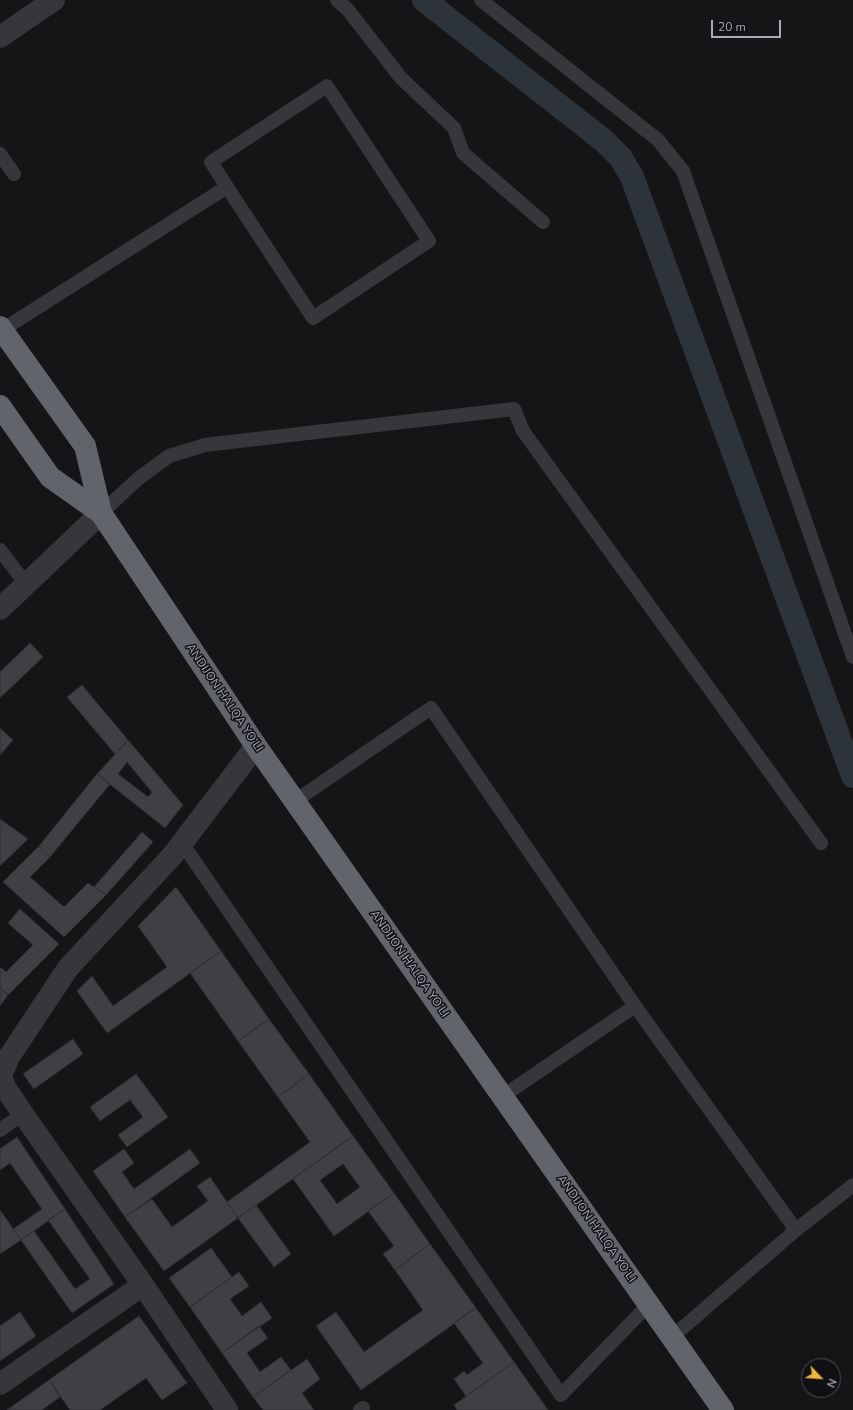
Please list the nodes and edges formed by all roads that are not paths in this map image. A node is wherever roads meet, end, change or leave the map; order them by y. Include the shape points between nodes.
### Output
1 (54, 0) edge
2 (337, 0) edge
3 (480, 0) edge
4 (0, 37) edge
5 (0, 154) edge
6 (14, 174) dead end
7 (227, 187) junction
8 (543, 222) dead end
9 (1, 329) edge
10 (0, 406) edge
11 (101, 513) junction
12 (0, 550) edge
13 (26, 584) junction
14 (0, 609) edge
15 (853, 657) edge
16 (256, 746) junction
17 (295, 801) junction
18 (182, 843) junction
19 (821, 843) dead end
20 (635, 1006) junction
21 (503, 1096) junction
22 (23, 1114) junction
23 (0, 1130) edge
24 (853, 1185) edge
25 (796, 1230) junction
26 (143, 1285) junction
27 (649, 1304) junction
28 (672, 1337) junction
29 (0, 1384) edge
30 (227, 1410) edge
31 (724, 1410) edge

1 - 4 street
2 - 8 lane via 348,10 401,78 454,128 463,153
3 - 15 lane via 658,140 683,171
5 - 6 lane
7 - 7 lane via 211,162 327,86 429,241 313,318
7 - 9 lane
9 - 11 highway, ANDIJON HALQA YO‘LI via 86,446
10 - 11 highway, ANDIJON HALQA YO‘LI via 50,477
11 - 13 street
11 - 16 highway, ANDIJON HALQA YO‘LI
11 - 19 lane via 139,478 169,456 205,445 514,409 523,431
12 - 13 lane
13 - 14 street
16 - 17 highway, ANDIJON HALQA YO‘LI
16 - 18 street
17 - 20 lane via 431,708
17 - 21 highway, ANDIJON HALQA YO‘LI
18 - 22 street via 68,968 4,1066 2,1080
18 - 27 lane via 561,1395
20 - 21 lane
20 - 25 lane
21 - 27 highway, ANDIJON HALQA YO‘LI
22 - 23 lane
22 - 26 street
24 - 25 lane
25 - 28 lane
26 - 29 street
26 - 30 street
27 - 28 highway, ANDIJON HALQA YO‘LI
28 - 31 highway, ANDIJON HALQA YO‘LI

